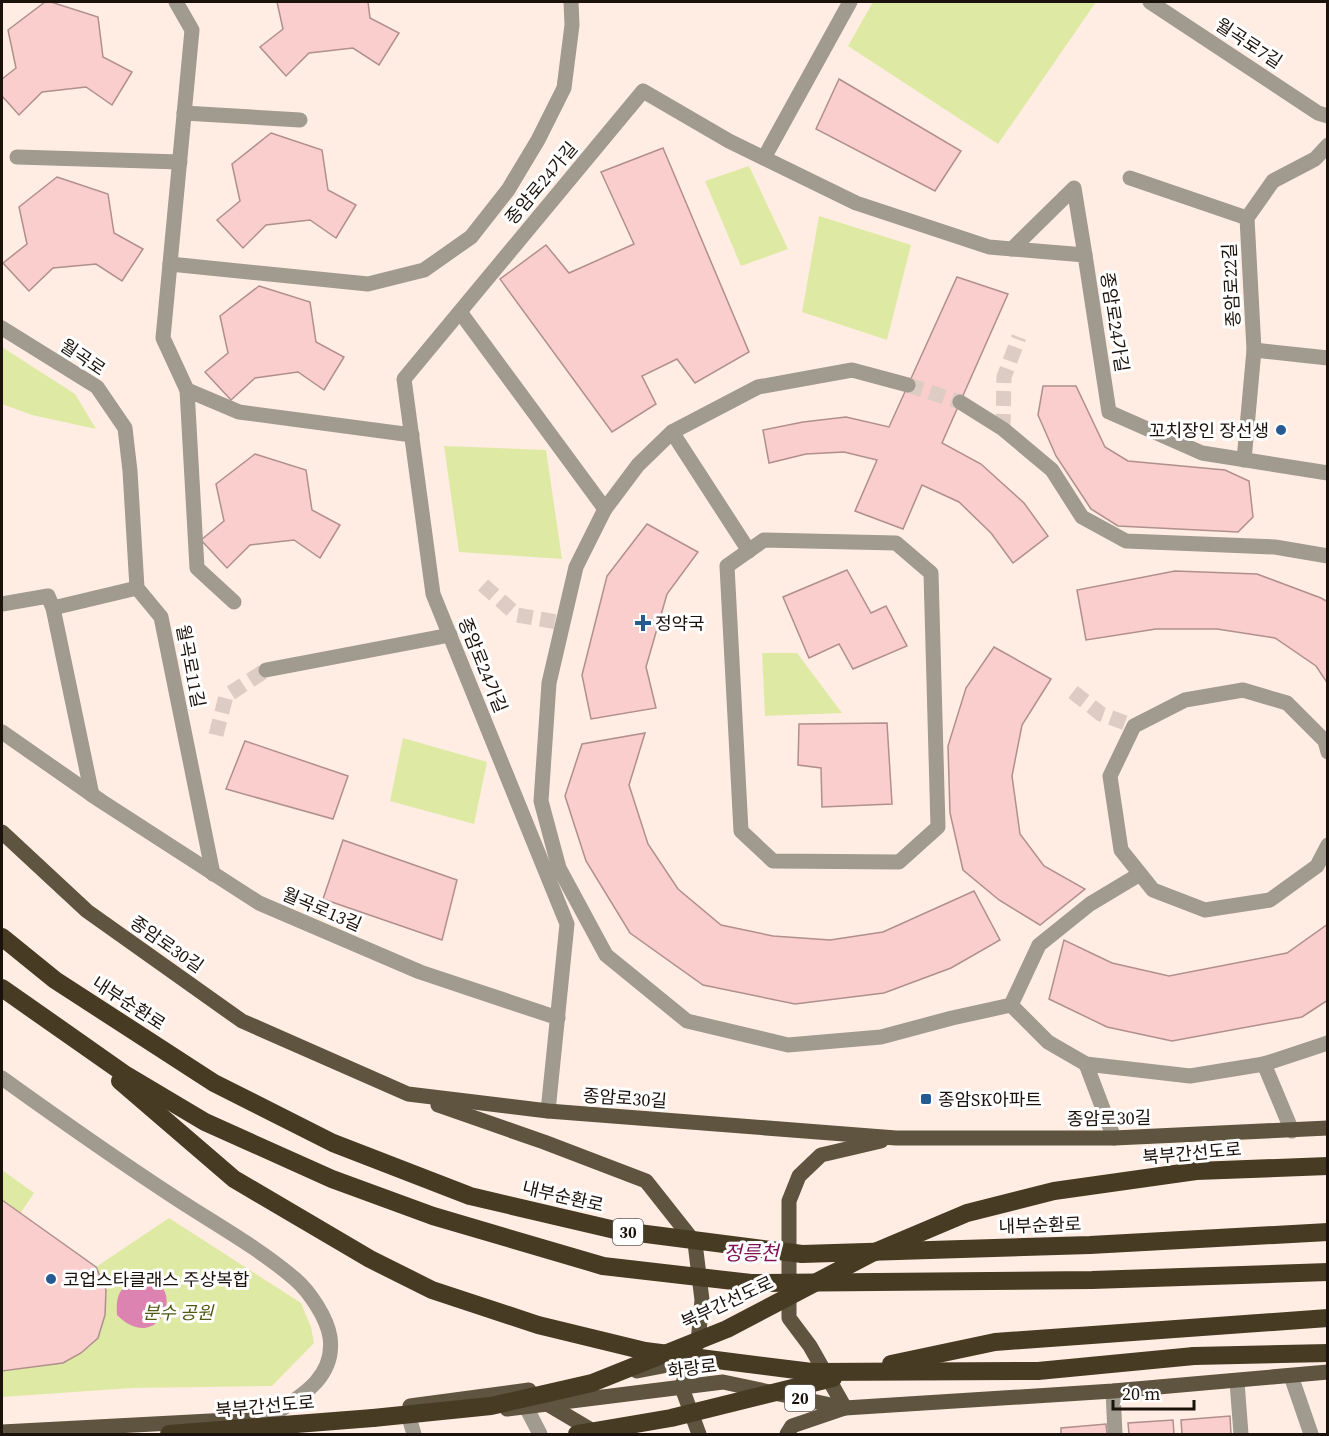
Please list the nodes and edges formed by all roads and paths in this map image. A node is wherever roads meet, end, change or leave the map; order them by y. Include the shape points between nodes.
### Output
1 (176, 2) edge
2 (571, 2) edge
3 (850, 2) edge
4 (1150, 2) edge
5 (184, 113) junction
6 (1328, 116) edge
7 (300, 120) dead end
8 (1328, 145) edge
9 (17, 157) dead end
10 (764, 158) junction
11 (180, 162) junction
12 (1130, 178) dead end
13 (1247, 218) junction
14 (1012, 249) junction
15 (1085, 255) junction
16 (170, 264) junction
17 (460, 312) junction
18 (2, 328) edge
19 (1254, 350) junction
20 (1328, 358) edge
21 (908, 385) tunnel mouth
22 (187, 390) junction
23 (960, 402) tunnel mouth
24 (672, 432) junction
25 (412, 435) junction
26 (1244, 459) junction
27 (1328, 473) edge
28 (605, 509) junction
29 (749, 551) junction
30 (1328, 556) edge
31 (137, 588) junction
32 (234, 602) dead end
33 (2, 604) edge
34 (53, 608) junction
35 (450, 634) junction
36 (266, 670) tunnel mouth
37 (2, 732) edge
38 (1328, 752) edge
39 (92, 795) junction
40 (2, 832) edge
41 (1328, 845) edge
42 (213, 874) junction
43 (1140, 874) junction
44 (2, 937) edge
45 (2, 988) edge
46 (1011, 1005) junction
47 (558, 1018) junction
48 (67, 1035) junction
49 (1328, 1043) edge
50 (1086, 1064) junction
51 (1264, 1064) junction
52 (2, 1078) edge
53 (408, 1094) junction
54 (548, 1111) junction
55 (1328, 1128) edge
56 (1292, 1131) junction
57 (896, 1138) junction
58 (1114, 1138) junction
59 (1328, 1167) edge
60 (1328, 1232) edge
61 (1328, 1272) edge
62 (1328, 1318) edge
63 (1328, 1353) edge
64 (1328, 1372) edge
65 (686, 1374) junction
66 (1291, 1376) junction
67 (1237, 1382) junction
68 (531, 1390) junction
69 (1113, 1391) junction
70 (549, 1404) junction
71 (526, 1407) junction
72 (845, 1408) junction
73 (268, 1418) junction
74 (412, 1427) edge
75 (2, 1432) edge
76 (169, 1434) edge
77 (274, 1434) edge
78 (540, 1434) edge
79 (577, 1434) edge
80 (598, 1434) edge
81 (699, 1434) edge
82 (787, 1434) edge
83 (1115, 1434) edge
84 (1241, 1434) edge
85 (1311, 1434) edge

1 - 5 street via 192,30
2 - 16 street via 564,88 538,140 508,190 471,237 424,270 368,284
3 - 10 street
4 - 6 street, 월곡로7길
5 - 7 street
5 - 11 street
8 - 13 street, 종암로22길 via 1315,159 1273,181
9 - 11 street
10 - 14 street, 종암로24가길 via 856,204 989,247
10 - 17 street, 종암로24가길 via 643,90
11 - 16 street
12 - 13 street, 종암로22길
13 - 19 street, 종암로22길
14 - 15 street, 종암로24가길
14 - 15 street via 1074,188
15 - 26 street, 종암로24가길 via 1109,412 1202,453
16 - 22 street via 163,338
17 - 25 street, 종암로24가길 via 404,379
17 - 28 street
18 - 31 street, 월곡로 via 97,387 124,428
19 - 20 street, 종암로22길
19 - 26 street, 종암로22길
21 - 24 street via 852,370 758,387
22 - 25 street via 239,412
22 - 32 street via 197,568
23 - 30 street via 1003,429 1052,470 1082,517 1126,541 1275,547
24 - 28 street via 638,465
24 - 29 street
25 - 35 street, 종암로24가길 via 433,594
26 - 27 street, 종암로24가길
28 - 46 street via 576,567 549,683 540,801 559,868 606,955 687,1021 788,1045 881,1037
29 - 29 street via 764,540 896,543 931,573 938,827 899,862 773,861 741,831 727,566
31 - 34 street
31 - 42 street, 월곡로11길 via 161,617
33 - 34 street via 48,596
34 - 39 street
35 - 36 street
35 - 47 street, 종암로24가길 via 567,924
37 - 39 street, 월곡로13길
38 - 43 street via 1325,741 1287,704 1243,690 1185,700 1134,726 1110,776 1120,850
39 - 42 street, 월곡로13길
40 - 53 main road, 종암로30길 via 87,911 242,1022
41 - 43 street via 1317,867 1270,900 1205,910 1153,890
42 - 47 street, 월곡로13길 via 259,903 409,968
43 - 46 street via 1090,904 1039,945
44 - 60 highway, 내부순환로 / 30, bridge via 55,980 214,1083 333,1143 470,1196 615,1230 802,1254 1090,1245
45 - 48 highway, 30, bridge
46 - 50 street via 1048,1042
47 - 54 street, 종암로24가길
48 - 61 highway, 30, bridge via 205,1122 332,1179 432,1216 603,1266 751,1283 1092,1280
48 - 63 highway, bridge via 234,1179 370,1259 432,1290 537,1325 645,1351 812,1372 1038,1371 1194,1356
49 - 51 street
50 - 51 street via 1190,1076
50 - 58 street
51 - 56 street
52 - 73 street via 297,1280 324,1316 330,1338 328,1359 324,1374 308,1390
53 - 54 main road, 종암로30길
53 - 65 main road, bridge via 646,1181 695,1243 702,1300 698,1342
54 - 57 main road, 종암로30길
55 - 56 main road, 종암로30길
56 - 58 main road, 종암로30길
57 - 58 main road, 종암로30길
57 - 72 main road, bridge via 821,1155 799,1176 789,1201 789,1317
59 - 76 highway, 북부간선도로, bridge via 1196,1171 1054,1191 967,1213 870,1254 727,1329 592,1383 490,1406
62 - 79 highway, bridge via 995,1342 671,1418
64 - 66 main road, 화랑로 / 20
65 - 68 main road
65 - 68 main road
65 - 70 main road, 화랑로 / 20
65 - 72 main road, 화랑로 / 20
65 - 81 main road
66 - 67 main road, 화랑로 / 20
66 - 85 street
67 - 69 main road, 화랑로 / 20
67 - 84 street
68 - 73 main road via 382,1410
69 - 72 main road, 화랑로 / 20
69 - 83 street
70 - 71 main road, 화랑로 / 20
70 - 80 main road
71 - 74 main road, 화랑로 / 20
71 - 78 street
72 - 82 main road via 792,1426
73 - 75 main road
74 - 77 main road, 화랑로 / 20

